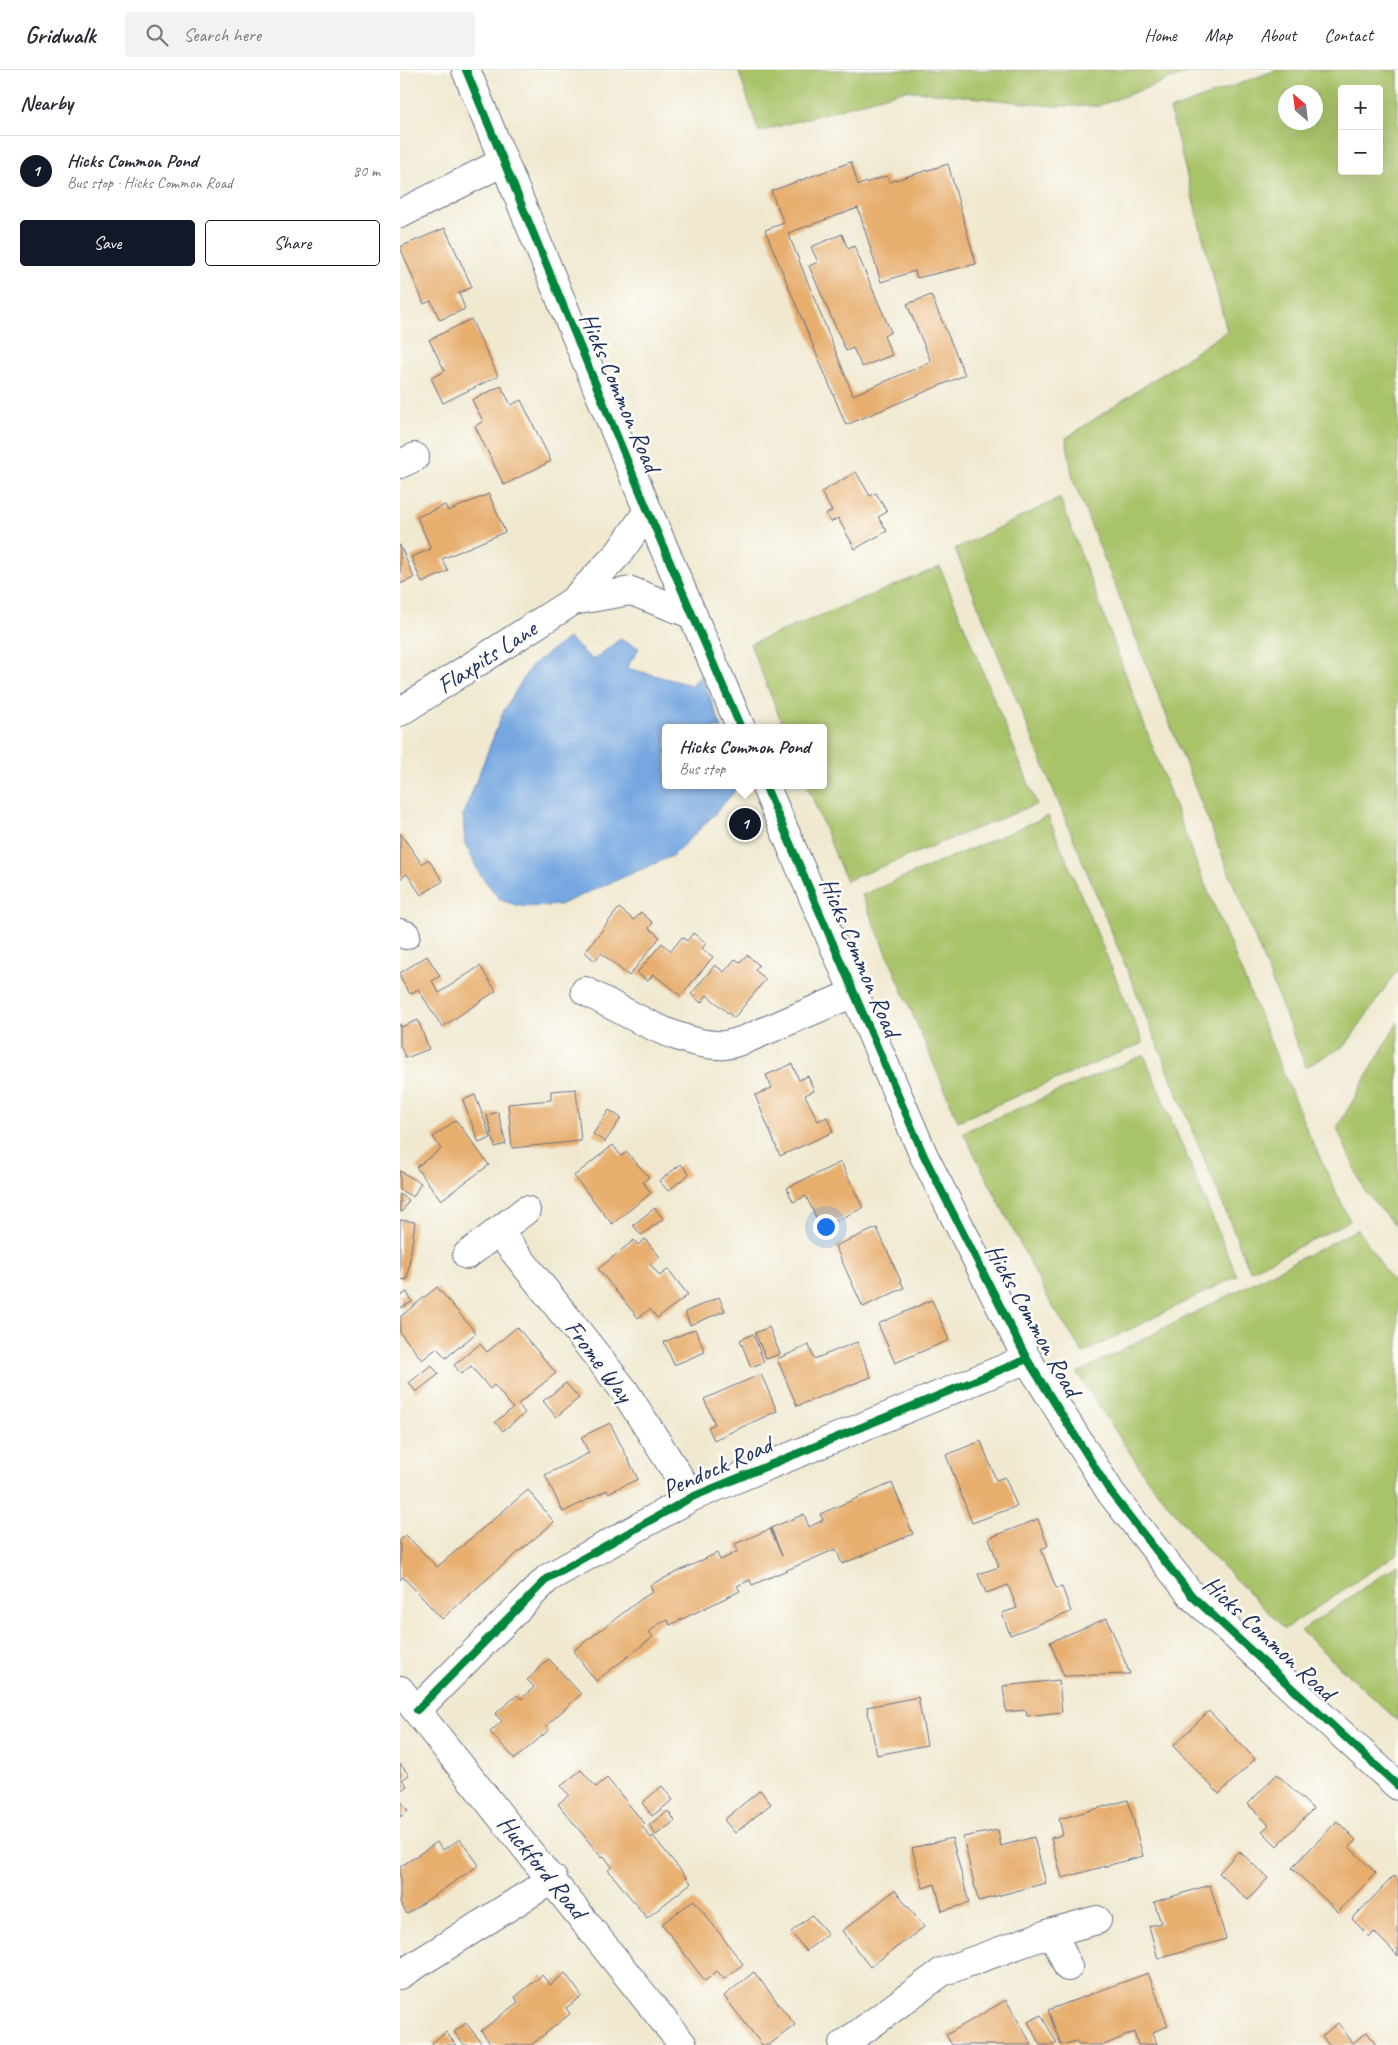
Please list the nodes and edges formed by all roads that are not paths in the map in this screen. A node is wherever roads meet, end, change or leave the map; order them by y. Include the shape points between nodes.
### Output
1 (466, 70) edge
2 (503, 162) junction
3 (400, 214) edge
4 (648, 511) junction
5 (573, 601) junction
6 (693, 615) junction
7 (400, 712) edge
8 (739, 724) edge
9 (767, 789) edge
10 (585, 991) dead end
11 (854, 993) junction
12 (526, 1210) dead end
13 (498, 1231) junction
14 (467, 1255) dead end
15 (1027, 1358) junction
16 (692, 1497) junction
17 (408, 1700) edge
18 (1398, 1786) edge
19 (553, 1879) junction
20 (1098, 1920) dead end
21 (1053, 1932) junction
22 (1068, 1967) dead end
23 (400, 1976) edge
24 (683, 2045) edge
25 (843, 2045) edge

1 - 2 street, Hicks Common Road
2 - 3 street
2 - 4 street, Hicks Common Road
4 - 5 street, Flaxpits Lane via 619,553
4 - 6 street, Hicks Common Road
5 - 6 street, Flaxpits Lane via 631,591
5 - 7 street, Flaxpits Lane
6 - 8 street, Hicks Common Road
9 - 11 street, Hicks Common Road
10 - 11 street via 678,1036 726,1045
11 - 15 street, Hicks Common Road via 924,1156
12 - 13 street
13 - 14 street
13 - 16 street, Frome Way via 624,1390
15 - 16 street, Pendock Road
15 - 18 street, Hicks Common Road via 1111,1493 1192,1596
16 - 17 street, Pendock Road via 548,1578
17 - 19 street, Huckford Road
19 - 23 street
19 - 24 street, Huckford Road
20 - 21 street
21 - 22 street
21 - 25 street via 942,1972

